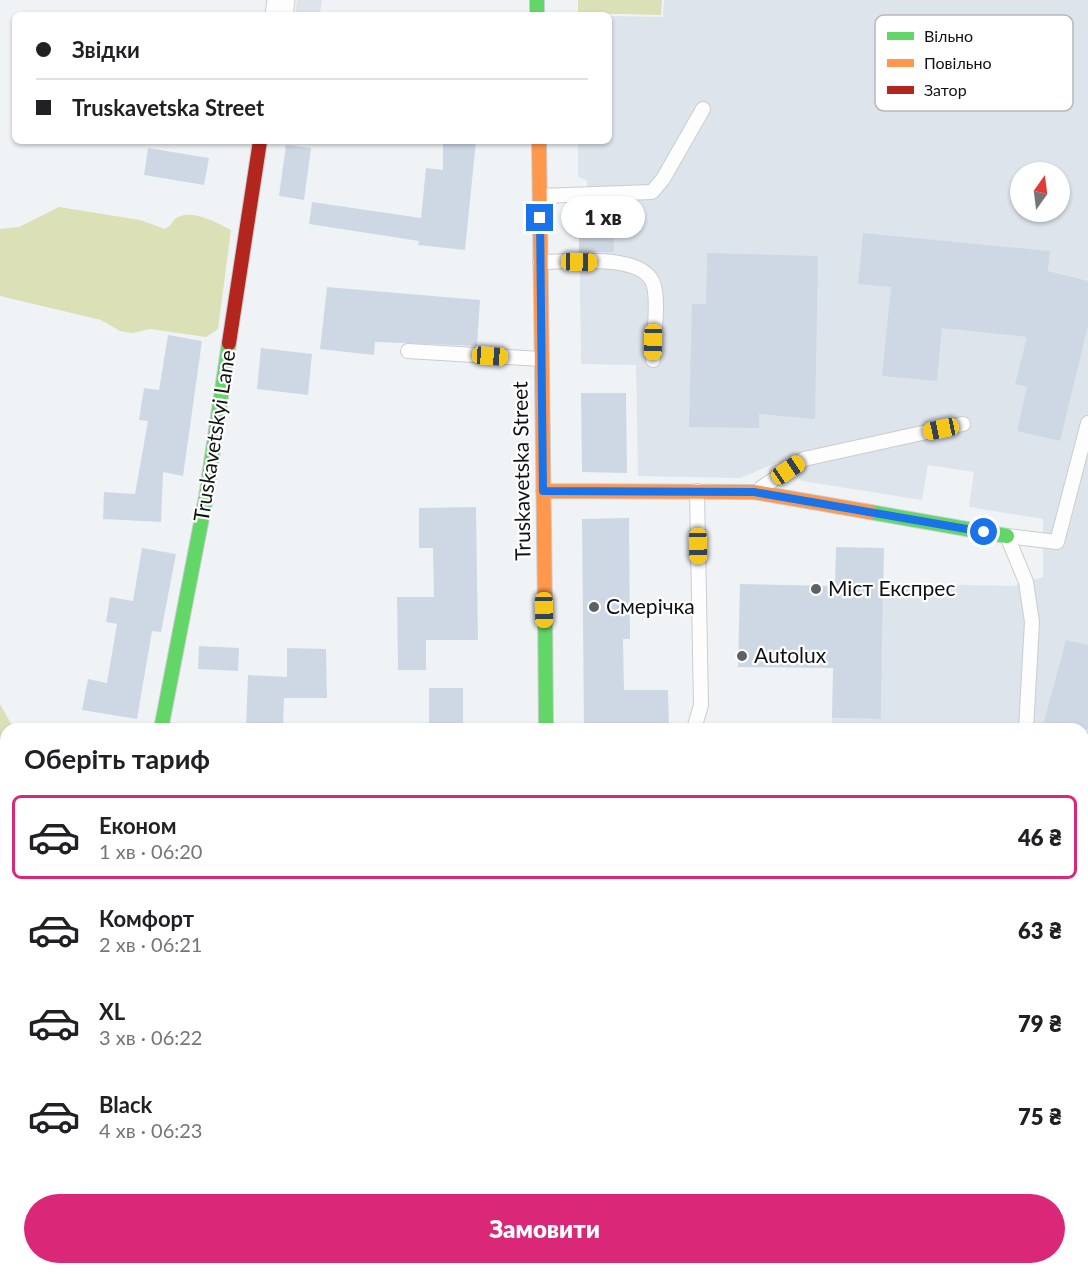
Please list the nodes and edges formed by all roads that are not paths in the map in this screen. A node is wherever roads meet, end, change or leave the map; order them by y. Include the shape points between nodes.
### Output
1 (703, 109) dead end
2 (260, 144) edge
3 (539, 144) edge
4 (540, 195) junction
5 (540, 262) junction
6 (408, 351) dead end
7 (541, 358) junction
8 (653, 360) dead end
9 (1088, 423) edge
10 (963, 424) dead end
11 (543, 491) junction
12 (697, 492) junction
13 (754, 492) junction
14 (1007, 536) junction
15 (162, 723) edge
16 (546, 723) edge
17 (696, 723) edge
18 (1026, 723) edge

1 - 4 lane via 652,192
2 - 15 street, Truskavetskyi Lane via 206,498
3 - 4 street, Truskavetska Street
4 - 5 street, Truskavetska Street
5 - 7 street, Truskavetska Street
5 - 8 lane via 629,263 648,273 654,287
6 - 7 lane
7 - 11 street, Truskavetska Street
9 - 14 lane via 1057,542
10 - 13 lane via 804,459
11 - 12 street
11 - 16 street, Truskavetska Street
12 - 13 street
12 - 17 lane via 701,705
13 - 14 street
14 - 18 lane via 1026,582 1032,622

